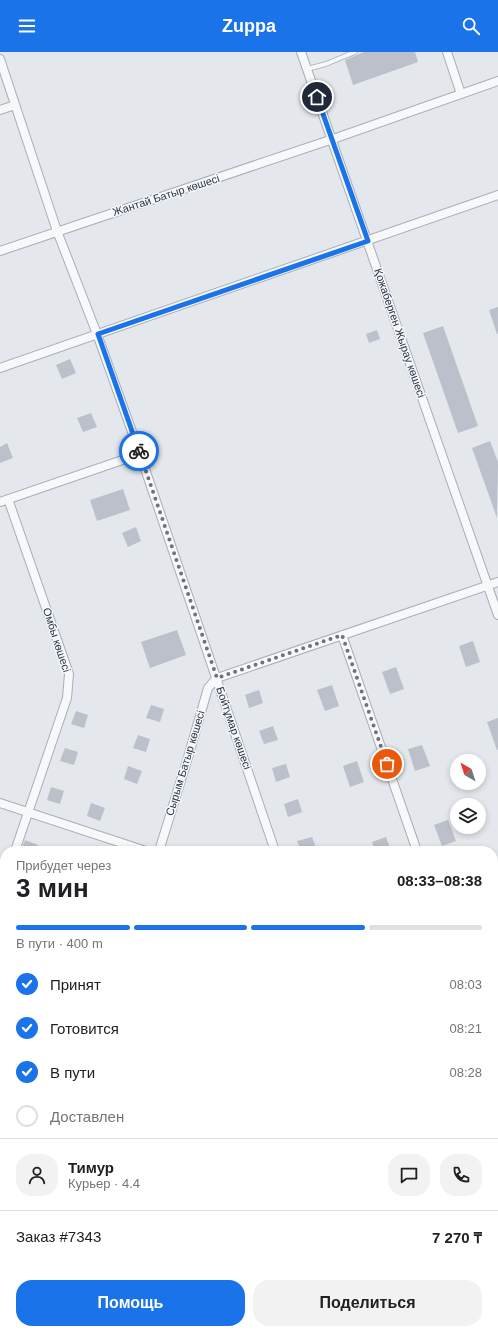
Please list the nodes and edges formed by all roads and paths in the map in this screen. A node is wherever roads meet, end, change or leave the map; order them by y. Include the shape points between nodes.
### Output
1 (301, 52) edge
2 (355, 52) edge
3 (447, 52) edge
4 (0, 59) edge
5 (307, 70) junction
6 (498, 81) edge
7 (461, 94) junction
8 (15, 105) junction
9 (0, 110) edge
10 (333, 139) junction
11 (497, 198) edge
12 (57, 231) junction
13 (368, 241) junction
14 (0, 251) edge
15 (98, 334) junction
16 (0, 368) edge
17 (140, 454) junction
18 (8, 500) junction
19 (0, 502) edge
20 (498, 582) edge
21 (488, 586) junction
22 (498, 615) edge
23 (342, 635) junction
24 (217, 678) junction
25 (0, 802) edge
26 (29, 812) junction
27 (17, 846) edge
28 (131, 846) edge
29 (161, 846) edge
30 (273, 846) edge
31 (415, 846) edge

1 - 5 street, Қожаберген Жырау көшесі
2 - 5 lane
3 - 7 street
4 - 8 street, Бойтұмар көшесі
5 - 10 street, Қожаберген Жырау көшесі
6 - 7 street
7 - 10 street, Жантай Батыр көшесі
8 - 9 street
8 - 12 street, Бойтұмар көшесі
10 - 12 street, Жантай Батыр көшесі
10 - 13 street, Қожаберген Жырау көшесі
11 - 13 street
12 - 14 street, Жантай Батыр көшесі
12 - 15 street, Бойтұмар көшесі
13 - 15 street
13 - 21 street, Қожаберген Жырау көшесі
15 - 16 street
15 - 17 street, Бойтұмар көшесі
17 - 18 street
17 - 24 street, Бойтұмар көшесі
18 - 19 street
18 - 26 street, Омбы көшесі via 70,674 67,698
20 - 21 street
21 - 22 street, Қожаберген Жырау көшесі
21 - 23 street
23 - 24 street
23 - 31 street
24 - 29 street, Сырым Батыр көшесі via 208,688
24 - 30 street, Бойтұмар көшесі
25 - 26 street
26 - 27 street, Омбы көшесі
26 - 28 street

